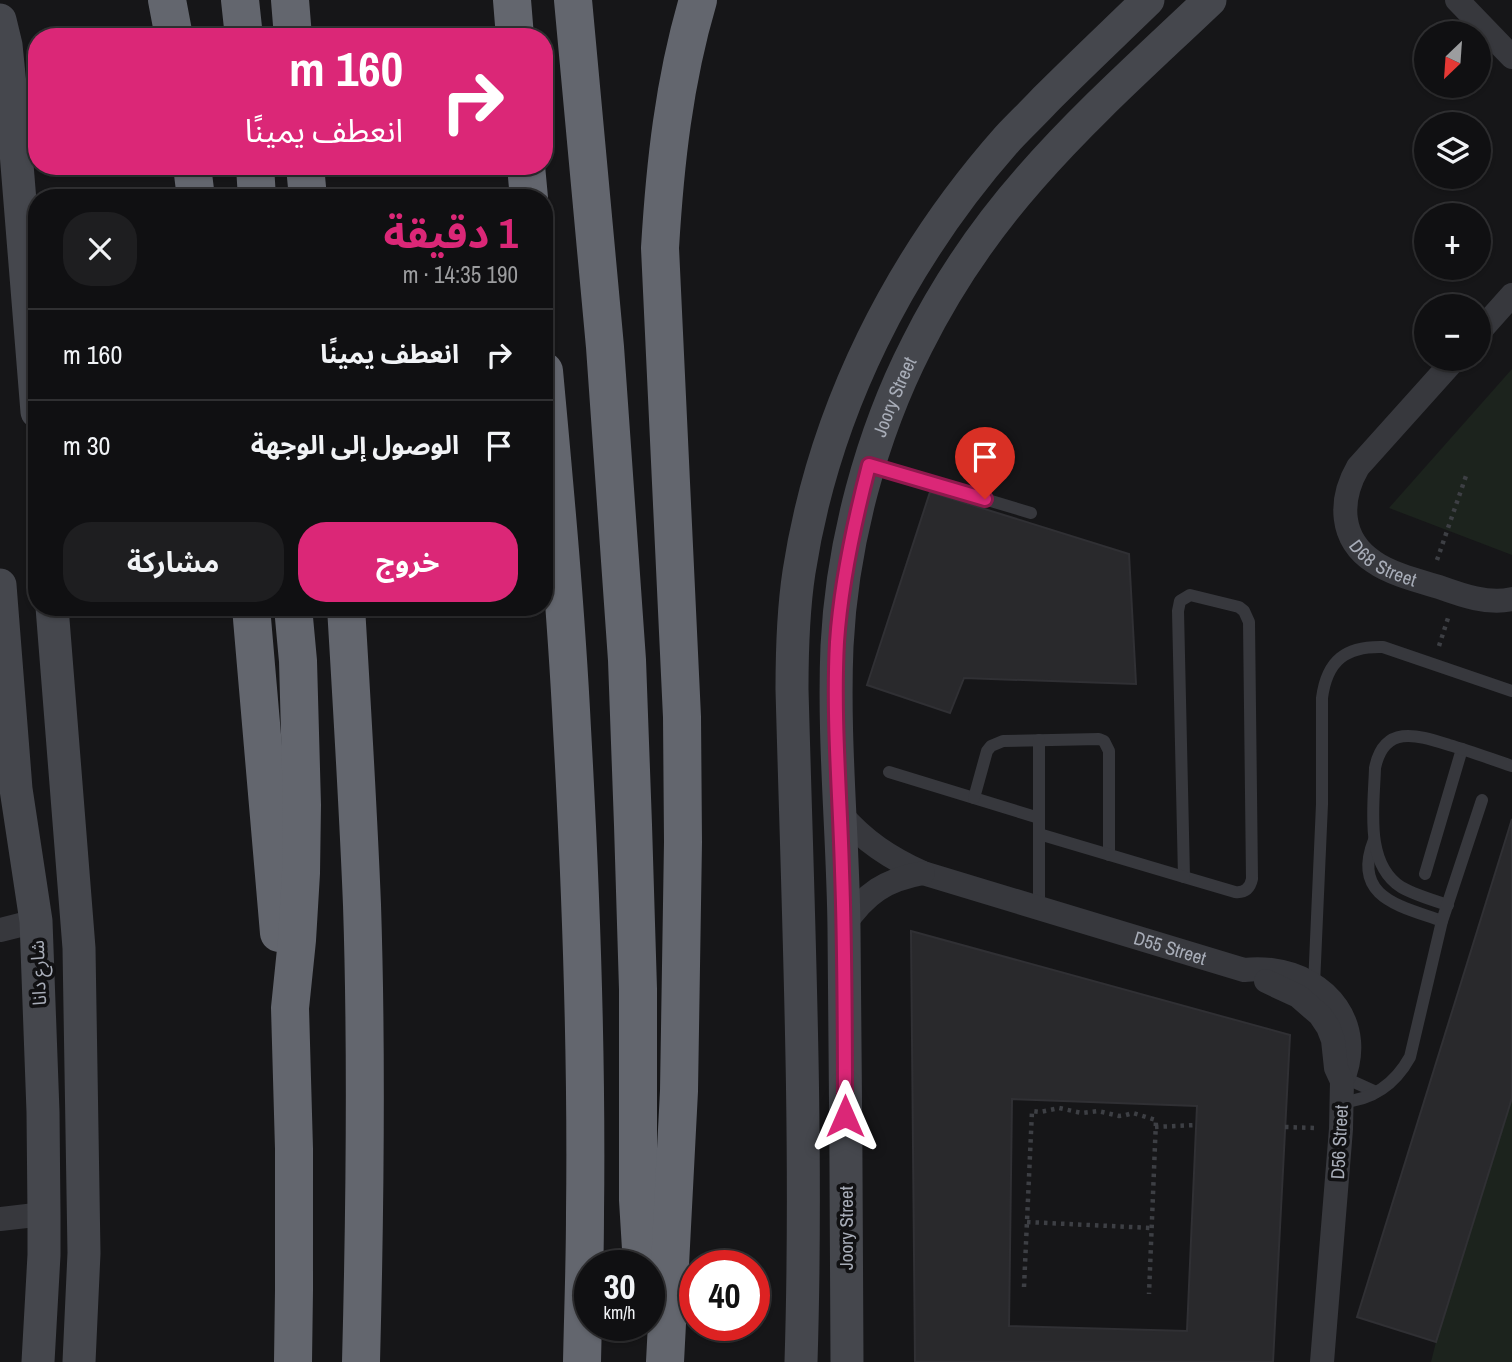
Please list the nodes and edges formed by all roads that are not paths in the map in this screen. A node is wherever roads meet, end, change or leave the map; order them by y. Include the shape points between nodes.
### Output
1 (167, 0) edge
2 (240, 0) edge
3 (290, 0) edge
4 (512, 0) edge
5 (573, 0) edge
6 (698, 0) edge
7 (1148, 0) edge
8 (1210, 0) edge
9 (1457, 0) edge
10 (0, 20) edge
11 (172, 28) edge
12 (242, 28) edge
13 (292, 28) edge
14 (514, 28) edge
15 (1512, 57) edge
16 (7, 116) edge
17 (1512, 295) edge
18 (1491, 319) edge
19 (28, 323) edge
20 (1444, 371) edge
21 (869, 465) junction
22 (553, 479) edge
23 (1031, 513) dead end
24 (0, 585) edge
25 (1512, 599) edge
26 (53, 616) edge
27 (252, 616) edge
28 (294, 616) edge
29 (347, 616) edge
30 (1512, 691) edge
31 (4, 712) edge
32 (1039, 740) junction
33 (1462, 749) junction
34 (1512, 766) edge
35 (889, 772) dead end
36 (8, 781) edge
37 (974, 798) junction
38 (1482, 800) dead end
39 (841, 814) junction
40 (1039, 818) junction
41 (1039, 834) junction
42 (1374, 839) junction
43 (1109, 855) junction
44 (923, 873) junction
45 (1425, 874) dead end
46 (1184, 877) junction
47 (1448, 905) junction
48 (1039, 908) junction
49 (36, 921) junction
50 (1443, 921) junction
51 (844, 925) junction
52 (0, 930) edge
53 (1244, 970) junction
54 (1314, 985) junction
55 (290, 1007) junction
56 (1342, 1092) junction
57 (1376, 1092) junction
58 (44, 1214) junction
59 (0, 1219) edge
60 (641, 1250) edge
61 (654, 1341) edge
62 (38, 1362) edge
63 (79, 1362) edge
64 (293, 1362) edge
65 (361, 1362) edge
66 (582, 1362) edge
67 (659, 1362) edge
68 (665, 1362) edge
69 (801, 1362) edge
70 (847, 1362) edge
71 (1322, 1362) edge

1 - 11 highway
2 - 12 highway
3 - 13 highway
4 - 14 highway
5 - 60 highway via 604,334 626,660 634,825
6 - 68 highway via 671,128 660,248 683,842 678,1091
7 - 69 street via 1009,136 930,237 867,349 842,408 809,518 798,574 792,689 804,1112
8 - 21 street, Joory Street via 1075,130 987,231 917,345
9 - 15 street
10 - 16 street via 6,45
16 - 19 street
17 - 18 street
20 - 25 street, D68 Street via 1358,467 1346,495 1347,526 1374,563 1455,593 1487,600
21 - 23 lane
21 - 39 street, Joory Street via 854,523 837,642
22 - 66 highway via 579,878 585,1213
24 - 31 street, شارع دانا
26 - 63 street via 79,948 84,1253
27 - 55 highway via 274,896
28 - 55 highway via 302,805
29 - 65 highway via 362,907
30 - 54 lane via 1383,647 1353,650 1330,669 1322,698
31 - 36 street, شارع دانا
32 - 37 lane via 991,746
32 - 40 lane
32 - 43 lane via 1093,738 1107,746
33 - 34 lane
33 - 42 lane via 1414,735 1387,743 1375,768
33 - 45 lane
35 - 37 lane
36 - 49 street, شارع دانا
37 - 40 lane
38 - 47 lane
39 - 44 street, D55 Street via 886,855
39 - 51 street, Joory Street
40 - 41 lane
41 - 43 lane
41 - 48 lane
42 - 47 lane via 1384,870 1398,885
42 - 50 lane via 1367,863 1381,896
43 - 46 lane
44 - 48 street, D55 Street
44 - 51 street via 869,894
46 - 46 lane via 1241,892 1252,879 1249,622 1239,607 1190,596 1180,601 1178,611
47 - 50 lane
48 - 53 street, D55 Street
49 - 52 street
49 - 58 street, شارع دانا
50 - 57 lane via 1410,1057 1394,1080
51 - 70 street, Joory Street
53 - 54 street, D55 Street via 1271,970
53 - 56 street, D56 Street via 1298,996 1320,1014 1334,1040
54 - 56 street, D55 Street via 1335,1003 1348,1034
55 - 64 highway
56 - 57 lane via 1366,1098
56 - 57 lane via 1354,1082
56 - 71 street, D56 Street
58 - 59 street
58 - 62 street, شارع دانا
61 - 67 highway

